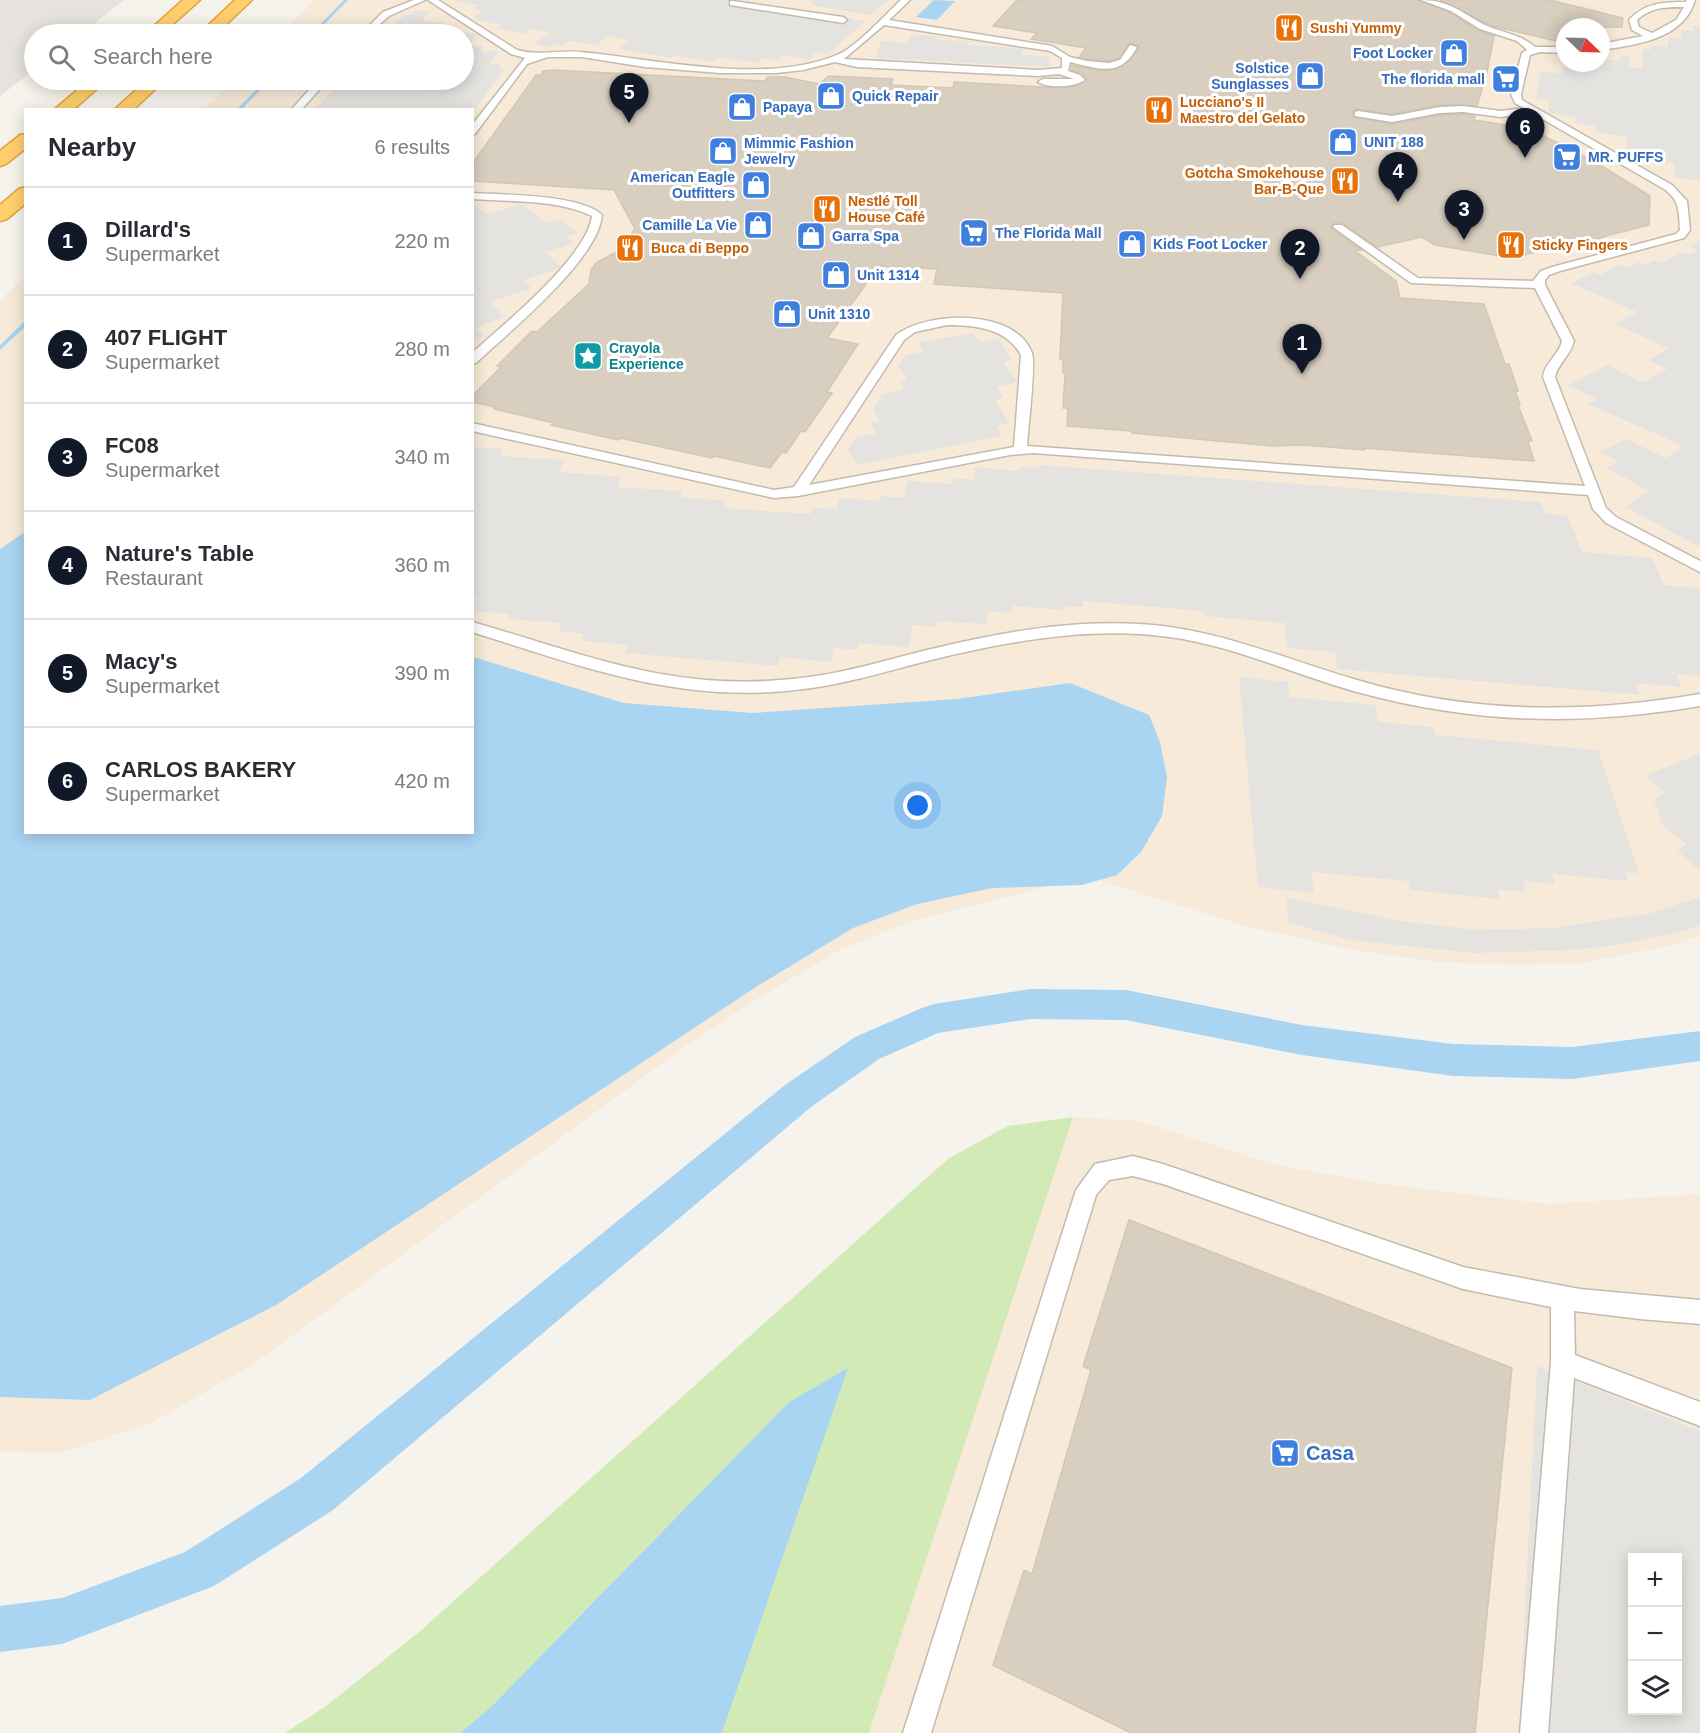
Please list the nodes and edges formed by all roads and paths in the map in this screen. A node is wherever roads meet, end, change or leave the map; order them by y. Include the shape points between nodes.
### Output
1 (192, 0) edge
2 (244, 0) edge
3 (421, 0) edge
4 (432, 0) edge
5 (756, 0) edge
6 (906, 0) edge
7 (1425, 0) edge
8 (733, 3) dead end
9 (1691, 3) edge
10 (882, 22) junction
11 (164, 24) edge
12 (218, 24) edge
13 (376, 24) edge
14 (470, 24) edge
15 (474, 27) edge
16 (1650, 36) junction
17 (1610, 45) edge
18 (1133, 47) dead end
19 (1533, 50) junction
20 (1556, 50) edge
21 (531, 57) junction
22 (1067, 59) junction
23 (836, 60) junction
24 (919, 71) junction
25 (1062, 72) junction
26 (877, 74) dead end
27 (1006, 76) junction
28 (87, 90) edge
29 (145, 90) edge
30 (314, 90) edge
31 (64, 108) edge
32 (124, 108) edge
33 (297, 108) edge
34 (1531, 110) junction
35 (1358, 114) dead end
36 (474, 129) edge
37 (24, 141) edge
38 (0, 160) edge
39 (24, 195) edge
40 (474, 196) edge
41 (0, 215) edge
42 (1338, 226) dead end
43 (1539, 285) junction
44 (474, 358) edge
45 (474, 427) edge
46 (1020, 450) junction
47 (1593, 491) junction
48 (798, 492) junction
49 (1700, 567) edge
50 (474, 628) edge
51 (1700, 700) edge
52 (1562, 1297) junction
53 (1700, 1312) edge
54 (1563, 1362) junction
55 (1700, 1414) edge
56 (917, 1733) edge
57 (1534, 1733) edge

1 - 11 highway
2 - 12 highway
3 - 13 lane via 386,14
4 - 14 lane
5 - 8 lane via 846,17
6 - 10 lane
7 - 19 lane via 1520,39
9 - 16 lane via 1679,22
9 - 16 lane via 1649,7 1639,13 1633,20 1635,28
10 - 22 lane via 1046,47
10 - 23 lane
15 - 21 lane via 514,52
16 - 17 lane
18 - 22 lane via 1118,64
19 - 20 lane
19 - 34 lane via 1525,56 1516,96
21 - 23 lane via 587,56 646,64 754,70 798,68
21 - 36 lane
22 - 25 lane
23 - 24 lane
24 - 26 lane
24 - 27 lane
25 - 27 lane
25 - 27 lane via 1080,80 1068,83
28 - 31 highway
29 - 32 highway
30 - 33 lane
34 - 35 lane via 1502,114 1440,110 1392,119
34 - 43 lane via 1668,187 1684,202 1685,230 1680,236 1556,269 1542,276
37 - 38 highway
39 - 41 highway
40 - 44 lane via 572,206 593,212 599,218 593,235 574,261
42 - 43 lane via 1415,281
43 - 47 lane via 1568,340 1551,365 1551,383
45 - 48 lane via 762,493
46 - 47 lane
46 - 48 lane
46 - 48 lane via 1025,348 1010,335 979,322 923,326 903,334
47 - 49 lane via 1600,508 1611,520
50 - 51 lane via 636,675 711,687 773,687 809,682 1032,633 1096,627 1157,631 1229,644 1367,689 1471,710 1580,716
52 - 53 lane via 1652,1310
52 - 54 lane
52 - 56 lane via 1463,1278 1133,1166 1103,1171 1087,1190
54 - 55 lane
54 - 57 lane

